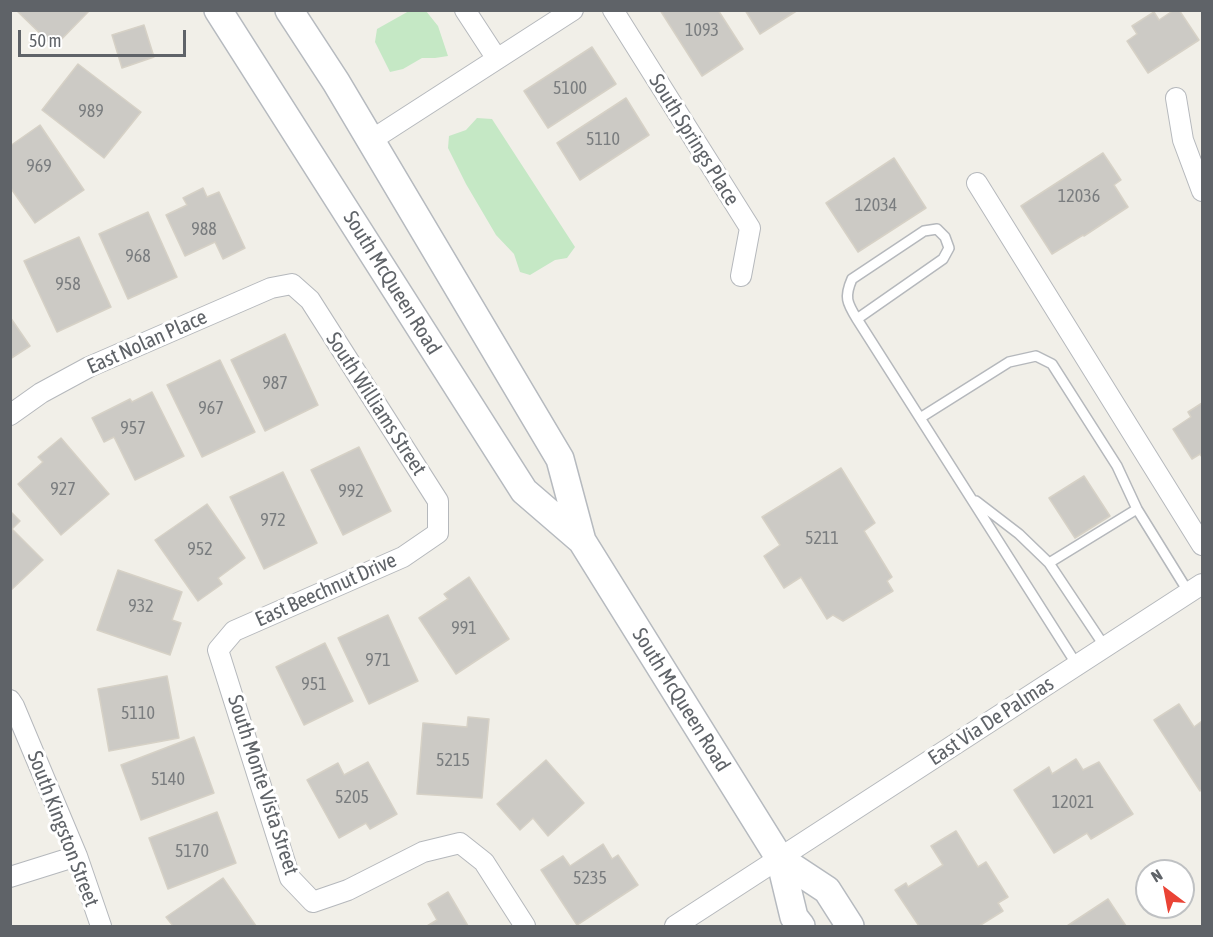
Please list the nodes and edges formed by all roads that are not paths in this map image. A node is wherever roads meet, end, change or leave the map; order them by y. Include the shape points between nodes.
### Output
1 (218, 10) edge
2 (289, 10) edge
3 (465, 10) edge
4 (573, 10) edge
5 (613, 10) edge
6 (497, 59) junction
7 (1176, 98) dead end
8 (370, 141) junction
9 (977, 183) dead end
10 (1203, 191) edge
11 (741, 276) dead end
12 (292, 284) joint
13 (857, 319) junction
14 (10, 416) edge
15 (920, 418) junction
16 (969, 496) junction
17 (1137, 508) junction
18 (438, 533) joint
19 (582, 541) junction
20 (1203, 545) edge
21 (1050, 563) junction
22 (1196, 588) edge
23 (1104, 647) junction
24 (218, 650) joint
25 (1077, 665) junction
26 (10, 700) edge
27 (77, 856) junction
28 (780, 859) junction
29 (10, 877) edge
30 (100, 927) edge
31 (525, 927) edge
32 (675, 927) edge
33 (801, 927) edge
34 (850, 927) edge

1 - 19 main road, South McQueen Road via 524,491
2 - 8 main road, South McQueen Road
3 - 6 street
4 - 6 street
5 - 11 street, South Springs Place via 750,228
6 - 8 street
7 - 10 street via 1183,140
8 - 19 main road, South McQueen Road via 560,459
9 - 20 street
12 - 14 street, East Nolan Place via 271,288 89,367 41,393
12 - 18 street, South Williams Street via 310,300 438,501
13 - 13 lane via 846,292 852,279 924,231 938,229 949,248 943,259
13 - 15 lane
15 - 16 lane
15 - 17 lane via 1009,362 1036,356 1052,364 1117,466
16 - 21 lane
16 - 25 lane
17 - 21 lane
17 - 22 lane
18 - 24 street, East Beechnut Drive via 403,557 234,631
19 - 28 main road, South McQueen Road
21 - 23 lane
22 - 23 street, East Via De Palmas
23 - 25 street, East Via De Palmas
24 - 31 street, South Monte Vista Street via 290,878 313,902 348,890 423,852 460,843 484,862
25 - 28 street, East Via De Palmas
26 - 27 street, South Kingston Street
27 - 29 street
27 - 30 street, South Kingston Street
28 - 32 street, East Via De Palmas
28 - 33 main road, South McQueen Road
28 - 34 main road, South McQueen Road via 827,890

